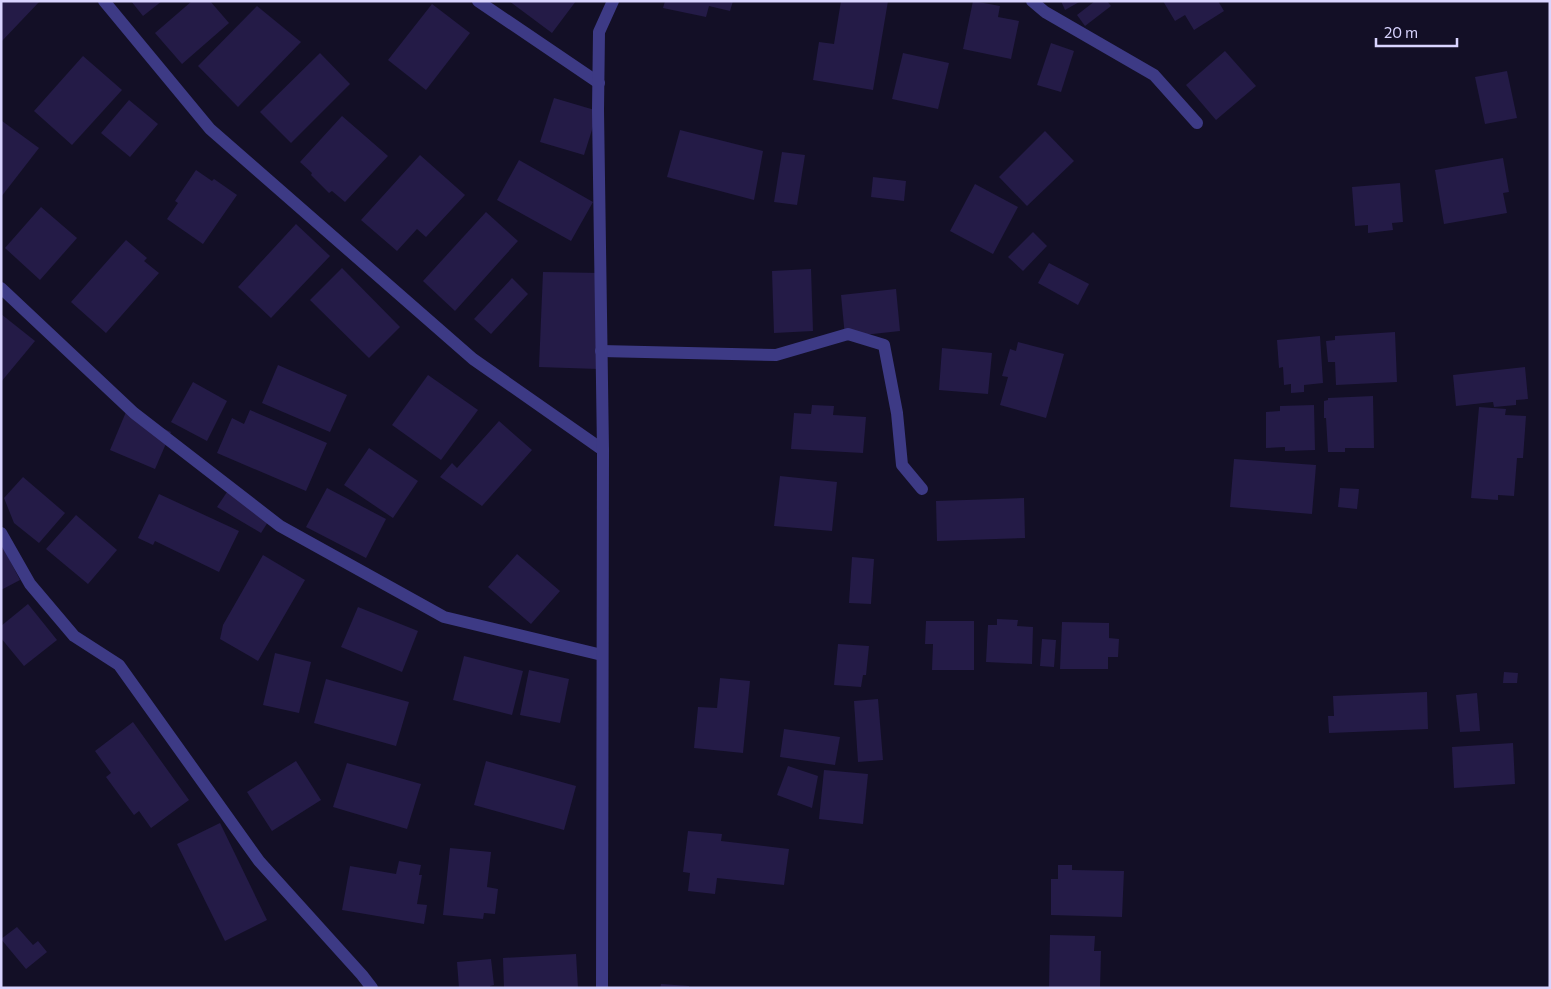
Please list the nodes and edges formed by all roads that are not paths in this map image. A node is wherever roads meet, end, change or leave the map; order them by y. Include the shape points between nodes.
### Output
1 (104, 1) edge
2 (478, 1) edge
3 (613, 1) edge
4 (1032, 1) edge
5 (599, 83) junction
6 (1197, 123) dead end
7 (1, 288) edge
8 (601, 351) junction
9 (603, 450) junction
10 (922, 489) dead end
11 (1, 533) edge
12 (602, 655) junction
13 (372, 988) edge
14 (602, 988) edge

1 - 9 street via 210,129 472,359
2 - 5 street
3 - 5 street via 600,32
4 - 6 street via 1045,12 1154,75
5 - 8 street
7 - 12 street via 134,413 280,526 444,617
8 - 9 street
8 - 10 street via 776,355 848,334 884,345 897,413 902,465
9 - 12 street
11 - 13 street via 30,584 74,636 119,665 259,860
12 - 14 street

